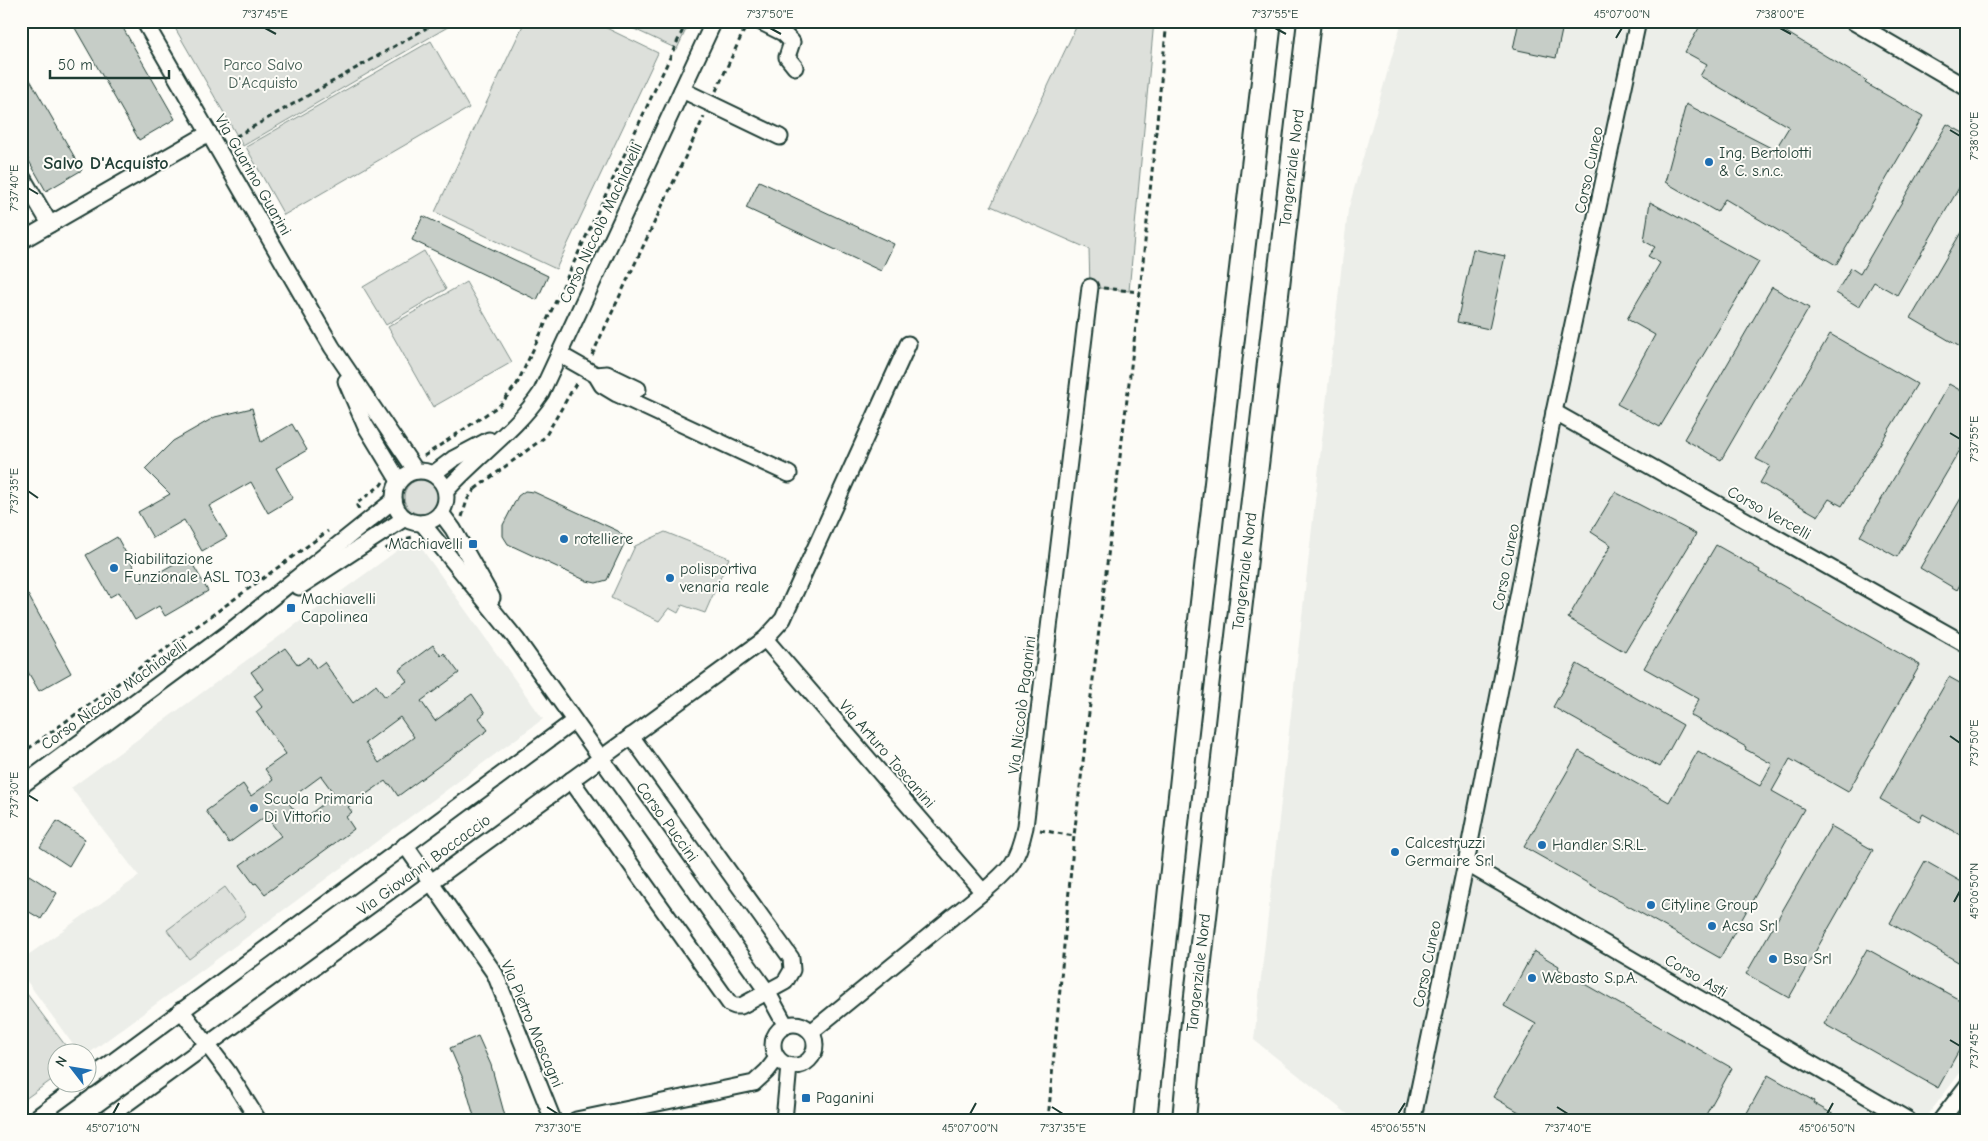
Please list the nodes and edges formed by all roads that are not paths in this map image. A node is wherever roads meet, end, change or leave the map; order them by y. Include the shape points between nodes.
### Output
1 (144, 21) edge
2 (714, 21) edge
3 (759, 21) edge
4 (1262, 21) edge
5 (1270, 21) edge
6 (1309, 21) edge
7 (1638, 21) edge
8 (1852, 21) edge
9 (795, 68) dead end
10 (1967, 88) edge
11 (682, 90) junction
12 (209, 133) junction
13 (1258, 135) junction
14 (780, 137) dead end
15 (21, 175) edge
16 (50, 224) junction
17 (21, 241) edge
18 (1090, 287) road end
19 (908, 344) dead end
20 (332, 347) junction
21 (559, 354) junction
22 (590, 372) junction
23 (638, 389) dead end
24 (1554, 412) junction
25 (506, 432) junction
26 (416, 471) junction
27 (433, 474) junction
28 (789, 474) dead end
29 (399, 481) junction
30 (446, 491) junction
31 (394, 500) junction
32 (441, 513) junction
33 (405, 518) junction
34 (422, 523) junction
35 (228, 633) junction
36 (765, 639) junction
37 (517, 640) junction
38 (1967, 645) edge
39 (574, 721) junction
40 (631, 736) junction
41 (601, 758) junction
42 (571, 780) junction
43 (21, 786) edge
44 (405, 845) junction
45 (1466, 863) junction
46 (432, 882) junction
47 (983, 892) junction
48 (768, 993) junction
49 (181, 1010) junction
50 (786, 1026) junction
51 (811, 1032) junction
52 (207, 1045) junction
53 (783, 1062) junction
54 (98, 1072) edge
55 (1967, 1086) edge
56 (68, 1094) edge
57 (33, 1120) edge
58 (104, 1120) edge
59 (258, 1120) edge
60 (553, 1120) edge
61 (576, 1120) edge
62 (784, 1120) edge
63 (1145, 1120) edge
64 (1184, 1120) edge
65 (1415, 1120) edge
66 (1908, 1120) edge
67 (1942, 1120) edge

1 - 12 street, Via Guarino Guarini
2 - 11 street, Corso Niccolò Machiavelli
3 - 9 street via 792,42 787,57
4 - 13 highway
5 - 13 highway
6 - 64 highway, Tangenziale Nord via 1233,665
7 - 24 street, Corso Cuneo
8 - 10 street
11 - 14 street
11 - 21 street, Corso Niccolò Machiavelli
12 - 16 street
12 - 20 street, Via Guarino Guarini
13 - 63 highway via 1187,731
15 - 16 street
16 - 17 street
18 - 47 street, Via Niccolò Paganini via 1025,827 1020,850 1008,870
19 - 36 street, Via Giovanni Boccaccio via 782,619
20 - 26 street, Via Guarino Guarini
20 - 29 street, Via Guarino Guarini via 365,425
21 - 22 street
21 - 25 street, Corso Niccolò Machiavelli via 541,393
22 - 23 street via 607,374
22 - 28 street via 617,394
24 - 38 street, Corso Vercelli
24 - 45 street, Corso Cuneo
25 - 27 street, Corso Niccolò Machiavelli via 453,459
25 - 30 street, Corso Niccolò Machiavelli
26 - 27 street
26 - 29 street
27 - 30 street
29 - 31 street
30 - 32 street
31 - 33 street
31 - 35 street, Corso Niccolò Machiavelli
32 - 34 street
32 - 37 street
33 - 34 street
33 - 35 street, Corso Niccolò Machiavelli
34 - 37 street
35 - 43 street, Corso Niccolò Machiavelli
36 - 40 street, Via Giovanni Boccaccio
36 - 47 street, Via Arturo Toscanini
37 - 39 street, Corso Puccini
39 - 41 street, Corso Puccini
39 - 44 street, Via Giovanni Boccaccio
40 - 41 street, Via Giovanni Boccaccio
40 - 48 street via 791,958 792,970 785,982
41 - 42 street, Via Giovanni Boccaccio
41 - 48 street, Corso Puccini
42 - 46 street, Via Giovanni Boccaccio
42 - 48 street via 730,1004 741,1006
44 - 46 street, Via Pietro Mascagni
44 - 49 street, Via Giovanni Boccaccio
45 - 65 street, Corso Cuneo
45 - 66 street, Corso Asti
46 - 52 street, Via Giovanni Boccaccio
46 - 60 street, Via Pietro Mascagni via 495,974
47 - 51 street, Via Niccolò Paganini
48 - 50 street, Corso Puccini
49 - 52 street
49 - 54 street, Via Giovanni Boccaccio
50 - 51 street via 804,1026
50 - 53 street via 775,1035 773,1043
51 - 53 street via 816,1048 813,1057 799,1066
52 - 58 street, Via Giovanni Boccaccio
52 - 59 street
53 - 61 street via 754,1083
53 - 62 street
55 - 67 street
56 - 57 street

